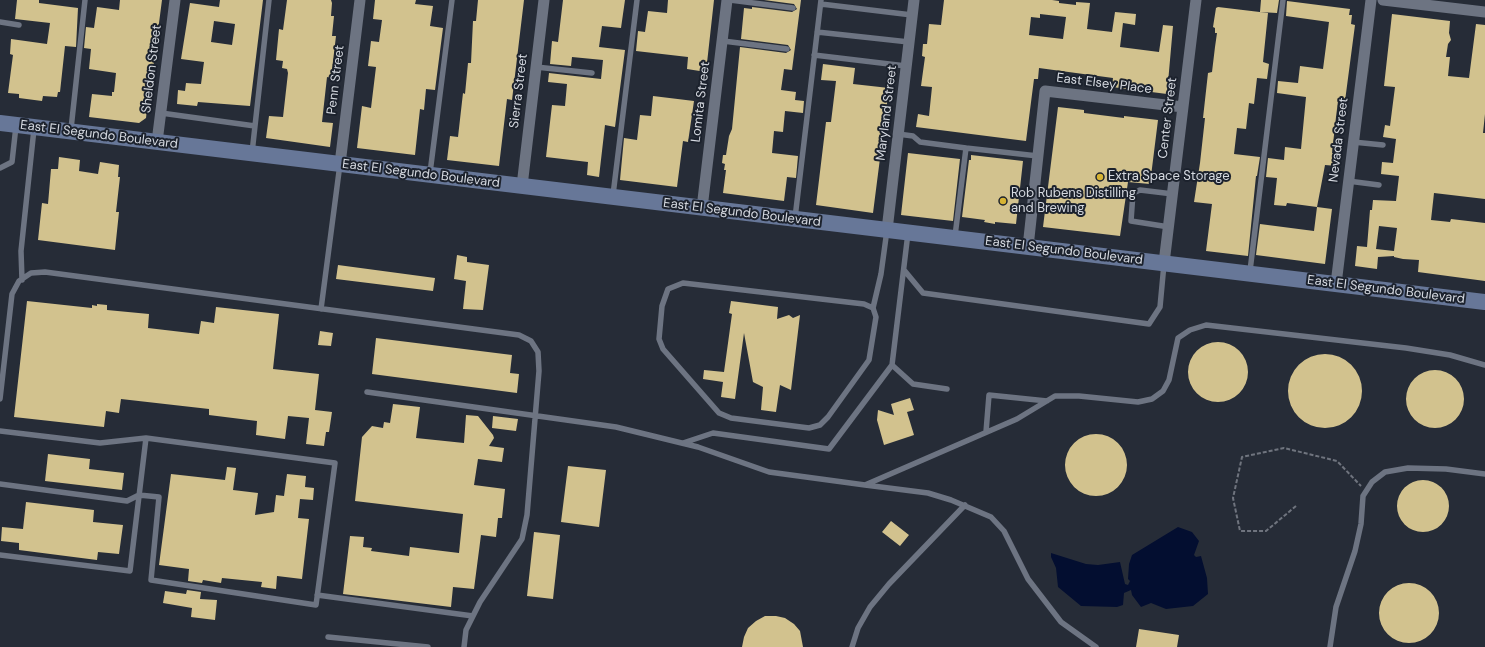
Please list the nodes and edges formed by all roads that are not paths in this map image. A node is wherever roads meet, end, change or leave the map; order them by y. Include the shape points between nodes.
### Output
1 (85, 0) edge
2 (175, 0) edge
3 (269, 0) edge
4 (360, 0) edge
5 (452, 0) edge
6 (544, 0) edge
7 (637, 0) edge
8 (729, 0) edge
9 (914, 0) edge
10 (1196, 0) edge
11 (1283, 0) edge
12 (1371, 0) edge
13 (1383, 0) edge
14 (821, 2) edge
15 (793, 8) dead end
16 (1485, 12) edge
17 (912, 14) junction
18 (0, 22) edge
19 (19, 24) dead end
20 (817, 32) junction
21 (722, 42) junction
22 (909, 42) junction
23 (787, 49) dead end
24 (814, 55) junction
25 (906, 66) junction
26 (536, 67) junction
27 (592, 73) dead end
28 (1183, 107) junction
29 (161, 113) junction
30 (0, 123) edge
31 (16, 125) junction
32 (255, 126) junction
33 (34, 127) junction
34 (71, 132) junction
35 (898, 134) junction
36 (158, 142) junction
37 (1353, 142) junction
38 (1383, 145) dead end
39 (966, 148) junction
40 (252, 154) junction
41 (1038, 156) junction
42 (340, 164) junction
43 (0, 168) edge
44 (430, 175) junction
45 (1348, 181) junction
46 (1379, 185) dead end
47 (522, 186) junction
48 (1173, 194) junction
49 (612, 197) junction
50 (702, 208) junction
51 (794, 219) junction
52 (1169, 227) junction
53 (886, 230) junction
54 (908, 233) junction
55 (954, 238) junction
56 (1028, 247) junction
57 (1164, 263) junction
58 (904, 270) junction
59 (1250, 274) junction
60 (22, 280) junction
61 (1336, 284) junction
62 (1485, 302) edge
63 (873, 308) junction
64 (321, 309) junction
65 (892, 365) junction
66 (1485, 365) edge
67 (947, 389) dead end
68 (367, 392) dead end
69 (0, 399) edge
70 (1047, 401) junction
71 (535, 415) junction
72 (0, 431) edge
73 (986, 432) junction
74 (146, 438) junction
75 (683, 443) junction
76 (1485, 474) edge
77 (0, 484) edge
78 (865, 485) junction
79 (139, 495) junction
80 (965, 506) junction
81 (0, 555) edge
82 (317, 595) junction
83 (473, 616) junction
84 (328, 637) dead end
85 (379, 644) edge
86 (428, 647) edge
87 (464, 647) edge
88 (852, 647) edge
89 (1096, 647) edge
90 (1330, 647) edge

1 - 34 lane
2 - 29 street, Sheldon Street
3 - 32 lane
4 - 42 street, Penn Street
5 - 44 lane
6 - 26 street, Sierra Street
7 - 49 lane
8 - 15 lane
8 - 21 street, Lomita Street
9 - 17 street, Maryland Street
10 - 28 street, Center Street
11 - 59 lane
12 - 37 street, Nevada Street
13 - 16 street
14 - 17 lane
14 - 20 lane
17 - 22 street, Maryland Street
18 - 19 lane
20 - 22 lane
20 - 24 lane
21 - 23 lane
21 - 50 street, Lomita Street
22 - 25 street, Maryland Street
24 - 25 lane
24 - 51 lane
25 - 35 street, Maryland Street
26 - 27 lane
26 - 47 street, Sierra Street
28 - 41 street, East Elsey Place via 1045,91
28 - 48 street, Center Street
29 - 32 lane
29 - 36 street, Sheldon Street
30 - 31 main road, East El Segundo Boulevard
31 - 33 main road, East El Segundo Boulevard
31 - 43 lane via 12,162
32 - 40 lane
33 - 34 main road, East El Segundo Boulevard
33 - 60 lane via 21,251
34 - 36 main road, East El Segundo Boulevard
35 - 39 lane via 913,136 920,142
35 - 53 street, Maryland Street
36 - 40 main road, East El Segundo Boulevard
37 - 38 lane
37 - 45 street, Nevada Street
39 - 41 lane
39 - 55 lane
40 - 42 main road, East El Segundo Boulevard
41 - 56 street
42 - 44 main road, East El Segundo Boulevard
42 - 64 lane
44 - 47 main road, East El Segundo Boulevard
45 - 46 lane
45 - 61 street, Nevada Street
47 - 49 main road, East El Segundo Boulevard
48 - 52 street, Center Street
48 - 52 lane via 1137,190 1133,193 1131,221
49 - 50 main road, East El Segundo Boulevard
50 - 51 main road, East El Segundo Boulevard
51 - 53 main road, East El Segundo Boulevard
52 - 57 street, Center Street
53 - 54 main road, East El Segundo Boulevard
53 - 63 lane via 881,274
54 - 55 main road, East El Segundo Boulevard
54 - 58 lane
55 - 56 main road, East El Segundo Boulevard
56 - 57 main road, East El Segundo Boulevard
57 - 58 lane via 1160,307 1149,324 923,293
57 - 59 main road, East El Segundo Boulevard
58 - 65 lane
59 - 61 main road, East El Segundo Boulevard
60 - 64 lane via 31,273 45,272
60 - 69 lane via 12,294
61 - 62 main road, East El Segundo Boulevard
63 - 63 lane via 864,304 683,283 668,289 662,306 659,339 663,349 719,413 730,418 809,428 820,425 828,417 870,360 876,317
64 - 71 lane via 519,335 531,341 538,352 540,371
65 - 67 lane via 913,384
65 - 75 lane via 829,449 713,433
66 - 70 lane via 1450,355 1406,348 1206,324 1178,338 1168,380 1163,390 1152,399 1138,402 1055,396
68 - 71 lane
70 - 73 lane via 1017,419
70 - 73 lane via 989,395
71 - 75 lane via 616,427
71 - 83 lane via 527,515 522,538
72 - 74 lane via 100,443
73 - 78 lane
74 - 79 lane
74 - 82 lane via 335,463
75 - 78 lane via 769,472
76 - 90 lane via 1408,468 1385,472 1372,482 1363,496 1361,524 1355,551 1336,607
77 - 79 lane via 127,501
78 - 80 lane via 928,493
79 - 81 lane via 130,571
79 - 82 lane via 159,497 152,580 316,605
80 - 88 lane via 870,607 858,628
80 - 89 lane via 991,517 1004,531 1028,579 1060,622
82 - 83 lane
83 - 87 lane via 466,630
84 - 85 lane
85 - 86 lane

